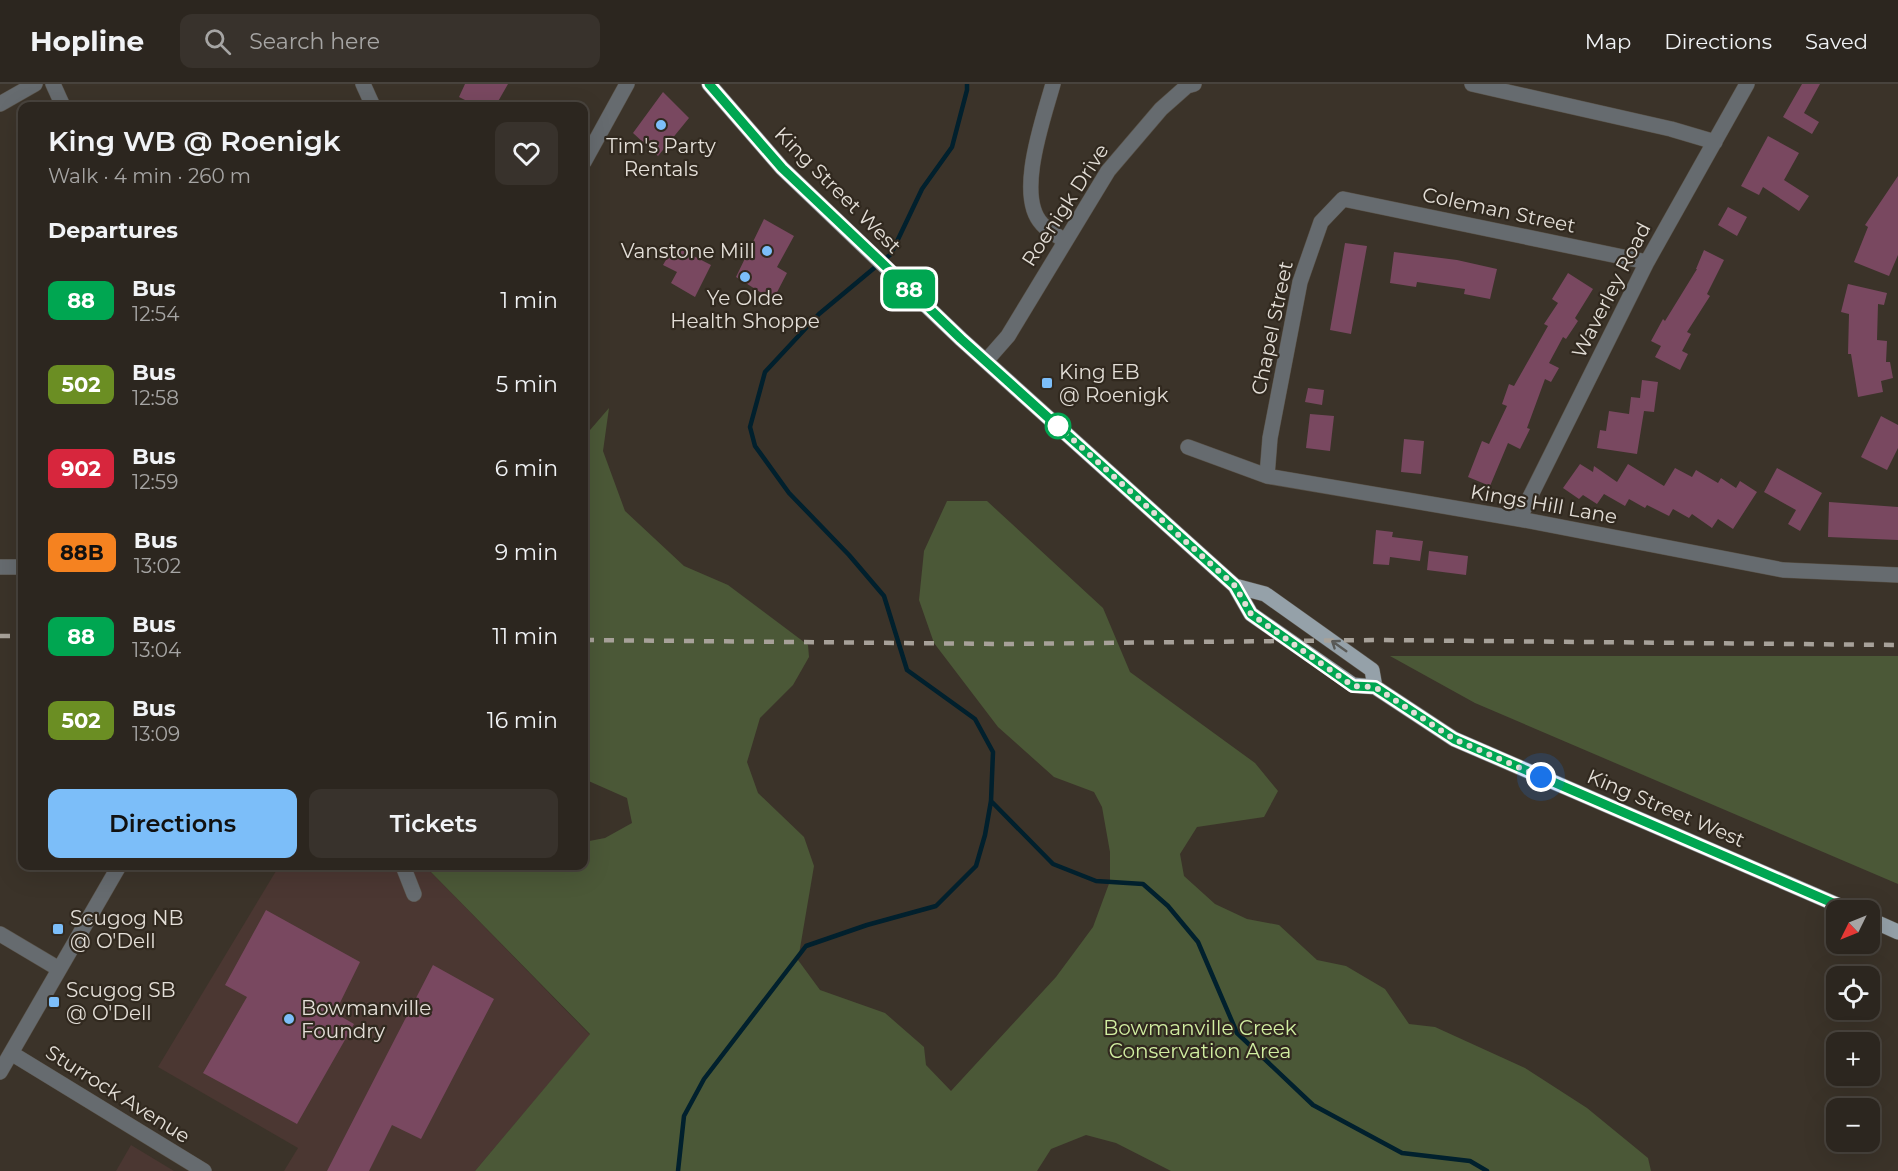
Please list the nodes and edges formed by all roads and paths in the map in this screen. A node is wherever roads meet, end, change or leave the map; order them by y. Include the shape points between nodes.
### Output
1 (35, 84) edge
2 (53, 84) edge
3 (363, 84) edge
4 (627, 84) edge
5 (709, 84) edge
6 (1053, 84) edge
7 (1194, 84) edge
8 (1472, 84) edge
9 (1747, 84) edge
10 (61, 102) edge
11 (371, 102) edge
12 (0, 105) edge
13 (1715, 142) junction
14 (588, 155) edge
15 (1342, 199) joint
16 (1065, 241) junction
17 (1647, 262) junction
18 (986, 361) junction
19 (1188, 447) dead end
20 (1267, 476) junction
21 (1519, 519) junction
22 (0, 567) edge
23 (18, 567) edge
24 (1898, 575) edge
25 (1235, 586) junction
26 (1375, 687) junction
27 (117, 870) edge
28 (405, 870) edge
29 (414, 894) dead end
30 (1826, 900) edge
31 (1880, 924) edge
32 (1898, 932) edge
33 (0, 934) edge
34 (59, 969) junction
35 (11, 1053) junction
36 (0, 1072) edge
37 (204, 1171) edge

1 - 12 street
2 - 10 street
3 - 11 street
4 - 14 street
5 - 18 main road, King Street West via 782,168
6 - 16 street via 1030,185 1032,205 1041,224
7 - 16 street, Roenigk Drive via 1161,110 1108,171
8 - 13 street
9 - 13 street, Waverley Road
13 - 17 street, Waverley Road
15 - 17 street, Coleman Street
15 - 20 street, Chapel Street via 1321,222 1300,282 1270,438
16 - 18 street, Roenigk Drive via 1008,336
17 - 21 street, Waverley Road
18 - 25 main road, King Street West
19 - 20 street, Kings Hill Lane
20 - 21 street, Kings Hill Lane
21 - 24 street, Kings Hill Lane via 1783,570
22 - 23 street
25 - 26 main road, King Street West via 1251,614 1353,686
26 -> 25 main road, King Street West via 1372,670 1265,594
26 - 30 main road, King Street West via 1454,739
27 - 34 street
28 - 29 street
31 - 32 main road
33 - 34 street
34 - 35 street
35 - 36 street
35 - 37 street, Sturrock Avenue

